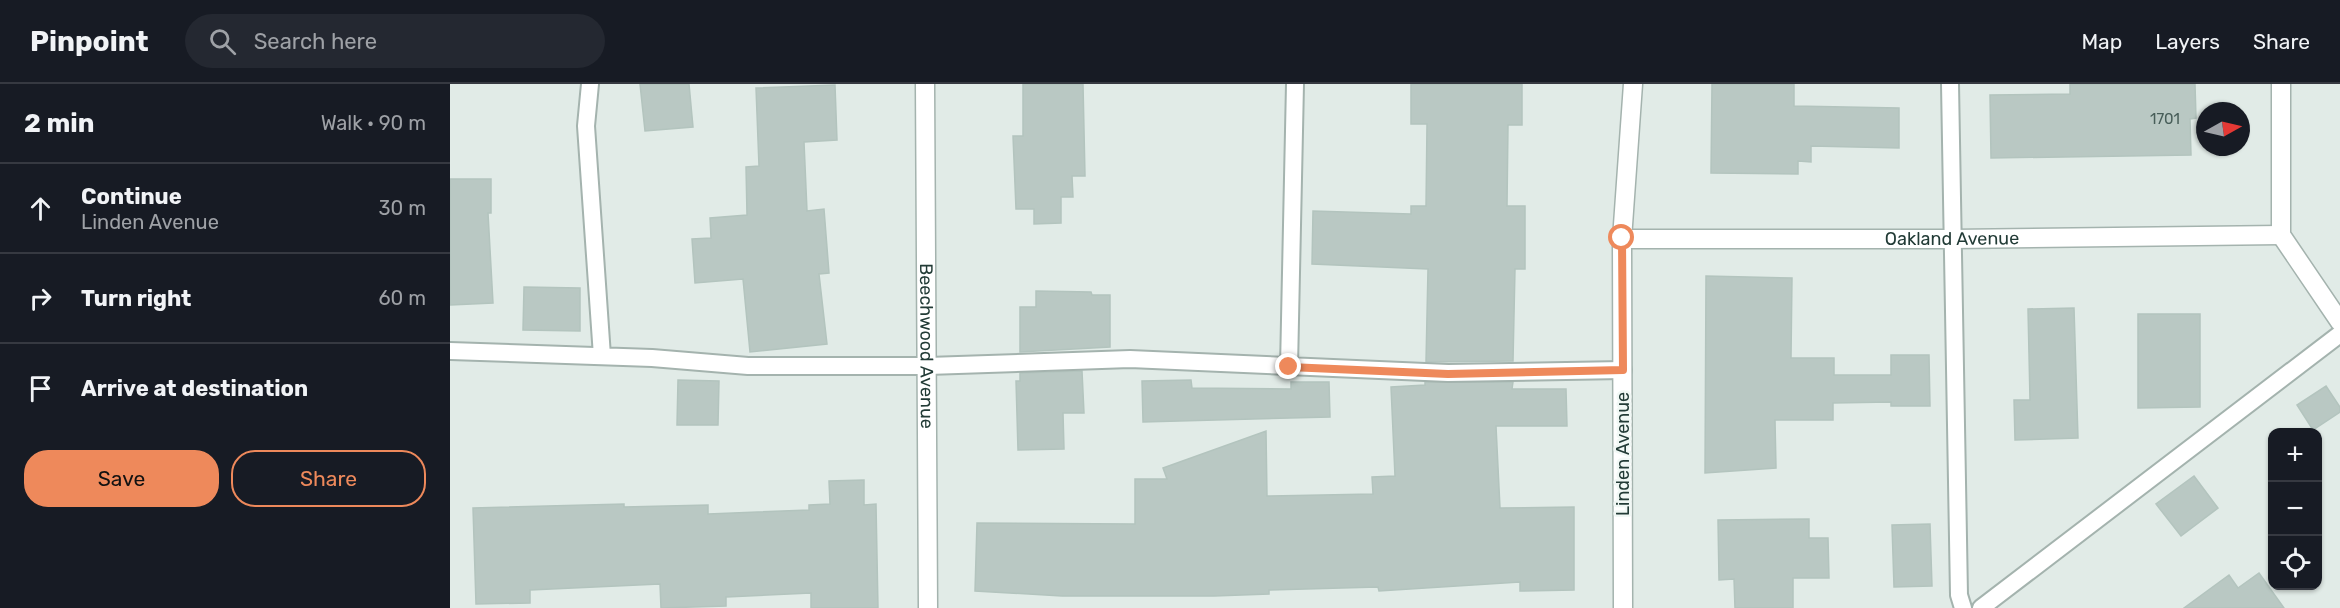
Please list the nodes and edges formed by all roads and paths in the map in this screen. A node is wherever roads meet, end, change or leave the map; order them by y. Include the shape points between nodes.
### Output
1 (590, 84) edge
2 (925, 84) edge
3 (1295, 84) edge
4 (1633, 84) edge
5 (1950, 84) edge
6 (2281, 84) edge
7 (2281, 236) junction
8 (1622, 238) junction
9 (1953, 239) junction
10 (2340, 322) edge
11 (2340, 334) edge
12 (450, 351) edge
13 (602, 356) junction
14 (928, 366) junction
15 (1289, 367) junction
16 (1623, 370) junction
17 (928, 608) edge
18 (1623, 608) edge
19 (1963, 608) edge
20 (1981, 608) edge

1 - 13 lane via 586,126
2 - 14 street, Beechwood Avenue
3 - 15 lane
4 - 8 street, Linden Avenue
5 - 9 lane
6 - 7 street
7 - 9 street, Oakland Avenue
7 - 10 street
8 - 9 street, Oakland Avenue
8 - 16 street, Linden Avenue
9 - 19 lane via 1959,595
11 - 20 lane
12 - 13 lane
13 - 14 lane via 748,366
14 - 15 lane via 1130,359
14 - 17 street, Beechwood Avenue
15 - 16 lane via 1448,374
16 - 18 street, Linden Avenue

